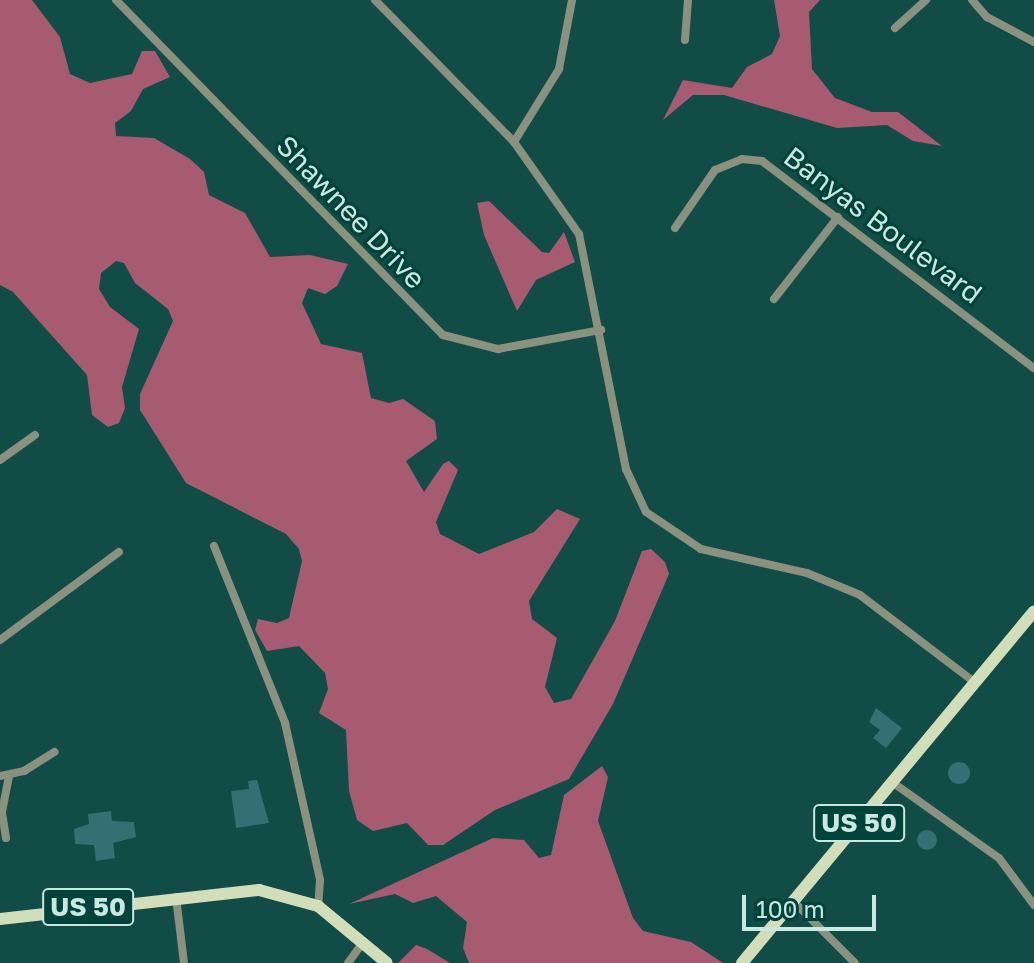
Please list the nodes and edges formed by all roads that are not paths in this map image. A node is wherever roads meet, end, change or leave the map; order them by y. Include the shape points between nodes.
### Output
1 (116, 0) edge
2 (375, 0) edge
3 (572, 0) edge
4 (688, 0) edge
5 (926, 0) edge
6 (972, 0) edge
7 (895, 28) dead end
8 (685, 40) dead end
9 (1034, 42) edge
10 (514, 142) junction
11 (838, 217) junction
12 (675, 228) dead end
13 (774, 299) dead end
14 (601, 330) junction
15 (1034, 368) edge
16 (35, 435) dead end
17 (0, 460) edge
18 (214, 546) dead end
19 (119, 552) dead end
20 (1034, 611) edge
21 (0, 640) edge
22 (974, 682) junction
23 (55, 752) dead end
24 (5, 776) edge
25 (892, 782) junction
26 (6, 838) dead end
27 (176, 897) junction
28 (794, 902) junction
29 (1034, 905) edge
30 (318, 906) junction
31 (0, 919) edge
32 (365, 941) junction
33 (184, 963) edge
34 (348, 963) edge
35 (387, 963) edge
36 (742, 963) edge
37 (855, 963) edge

1 - 14 street, Shawnee Drive via 443,335 498,349
2 - 10 street
3 - 10 street via 559,69
4 - 8 street
5 - 7 street
6 - 9 street via 987,17
10 - 14 street via 579,234
11 - 12 street, Banyas Boulevard via 775,169 742,159 724,163 705,179
11 - 13 street
11 - 15 street, Banyas Boulevard
14 - 22 street via 626,469 653,519 701,549 807,573 860,595
16 - 17 street
18 - 30 street via 281,708 320,880
19 - 21 street
20 - 22 main road, US 50
22 - 25 main road, US 50
23 - 24 street
24 - 26 street
25 - 28 main road, US 50
25 - 29 street via 999,858
27 - 30 main road, US 50 via 259,890
27 - 31 main road, US 50
27 - 33 street
28 - 36 main road, US 50
28 - 37 street
30 - 32 main road, US 50
32 - 34 street
32 - 35 main road, US 50

